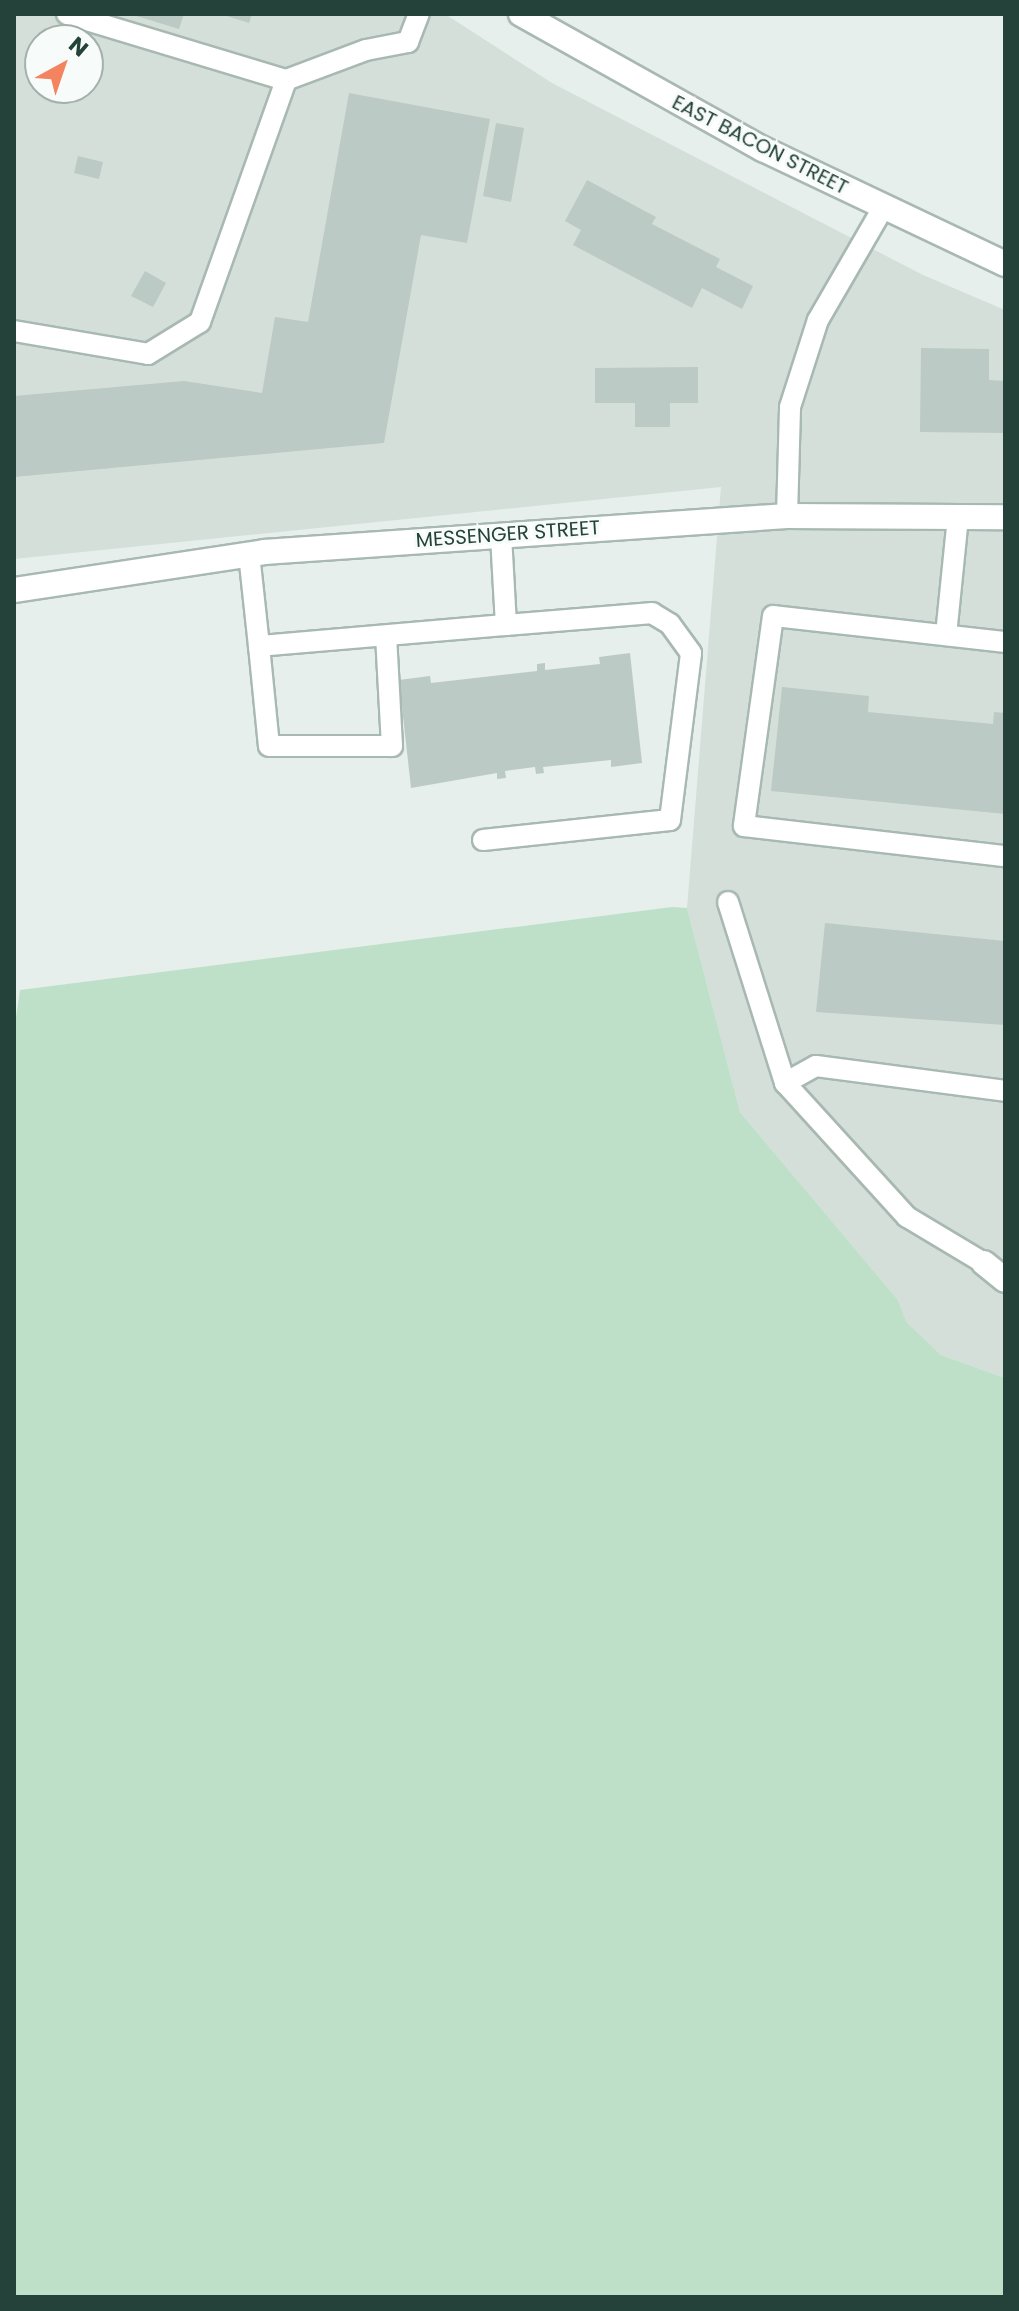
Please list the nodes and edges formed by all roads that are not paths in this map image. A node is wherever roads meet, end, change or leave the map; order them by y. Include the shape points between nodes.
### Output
1 (67, 14) edge
2 (419, 14) edge
3 (521, 14) edge
4 (286, 80) junction
5 (883, 208) junction
6 (1005, 264) edge
7 (14, 331) edge
8 (787, 516) junction
9 (958, 516) junction
10 (1005, 517) edge
11 (501, 535) junction
12 (249, 554) junction
13 (14, 590) edge
14 (506, 625) junction
15 (946, 635) junction
16 (386, 636) junction
17 (1005, 642) edge
18 (259, 646) junction
19 (483, 840) dead end
20 (1005, 856) edge
21 (728, 902) dead end
22 (785, 1083) junction
23 (1005, 1091) edge
24 (984, 1263) joint
25 (1005, 1280) edge

1 - 4 lane
2 - 4 lane via 408,42 366,50
3 - 5 main road, EAST BACON STREET via 763,149
4 - 7 lane via 200,322 148,354
5 - 6 main road, EAST BACON STREET
5 - 8 lane via 818,320 790,407
8 - 9 main road, MESSENGER STREET
8 - 11 main road, MESSENGER STREET
9 - 10 main road, MESSENGER STREET
9 - 15 lane
11 - 12 main road, MESSENGER STREET
11 - 14 lane
12 - 13 main road, MESSENGER STREET
12 - 18 lane
14 - 16 lane
14 - 19 lane via 652,613 670,624 691,653 670,820
15 - 17 lane
15 - 20 lane via 773,616 744,826
16 - 18 lane
16 - 18 lane via 392,746 269,746
21 - 22 lane
22 - 23 lane via 816,1066
22 - 24 lane via 907,1217
24 - 25 main road

